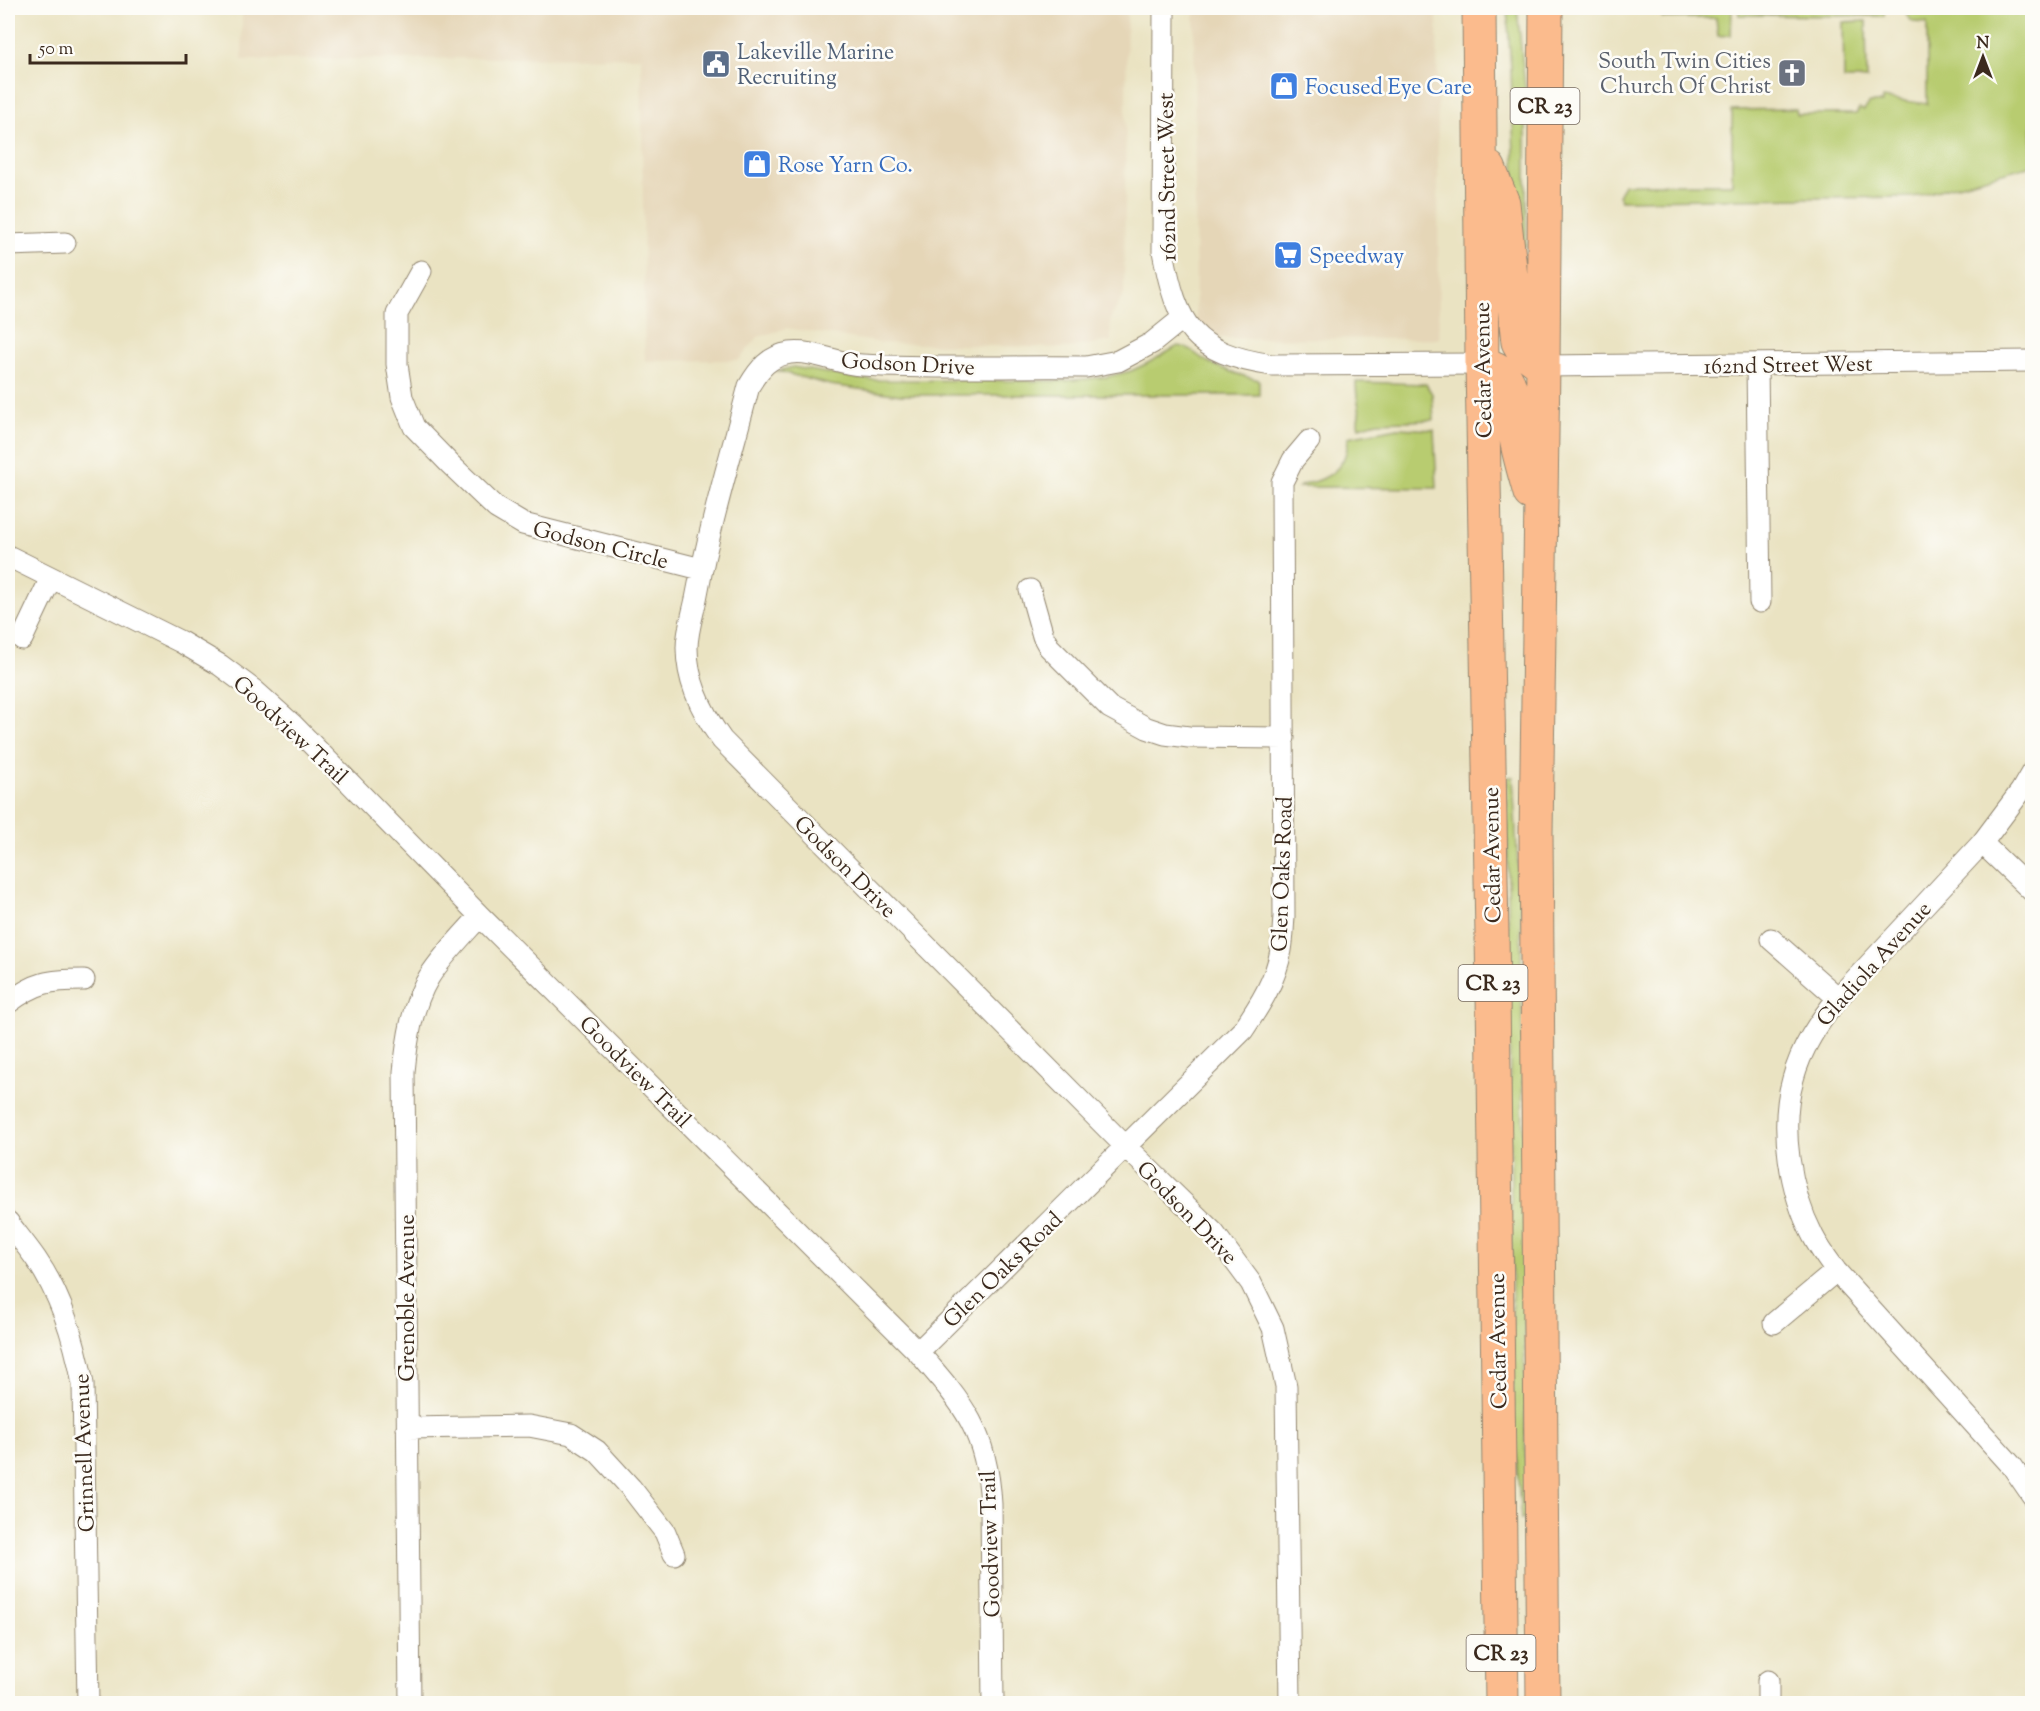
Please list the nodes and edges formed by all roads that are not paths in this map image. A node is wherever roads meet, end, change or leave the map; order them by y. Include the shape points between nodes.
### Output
1 (1164, 8) edge
2 (1479, 8) edge
3 (1546, 8) edge
4 (1481, 147) junction
5 (65, 243) dead end
6 (8, 244) edge
7 (421, 271) dead end
8 (1183, 318) junction
9 (2032, 361) edge
10 (1482, 364) junction
11 (1757, 364) junction
12 (1543, 366) junction
13 (1309, 441) dead end
14 (1541, 535) junction
15 (8, 556) edge
16 (701, 569) junction
17 (51, 578) junction
18 (1030, 590) dead end
19 (1760, 602) dead end
20 (22, 639) dead end
21 (1284, 738) junction
22 (2032, 772) edge
23 (1982, 843) junction
24 (2032, 891) edge
25 (480, 916) junction
26 (1772, 939) dead end
27 (84, 980) dead end
28 (1838, 998) junction
29 (8, 1003) edge
30 (1126, 1148) junction
31 (8, 1222) edge
32 (1836, 1271) junction
33 (1774, 1323) dead end
34 (918, 1352) junction
35 (407, 1428) junction
36 (2032, 1496) edge
37 (674, 1554) dead end
38 (1768, 1681) dead end
39 (88, 1704) edge
40 (410, 1704) edge
41 (993, 1704) edge
42 (1290, 1704) edge
43 (1502, 1704) edge
44 (1542, 1704) edge
45 (1768, 1704) edge

1 - 8 street, 162nd Street West via 1163,252 1170,287
2 - 4 main road, Cedar Avenue / CR 23
3 - 12 main road, Cedar Avenue / CR 23
4 - 10 main road, Cedar Avenue / CR 23
4 - 12 main road via 1503,203 1518,342 1523,351
5 - 6 street
7 - 16 street, Godson Circle via 397,314 397,364 402,397 414,427 496,508 523,524
8 - 10 street, 162nd Street West via 1204,343 1222,353 1272,365
8 - 16 street, Godson Drive via 1152,343 1118,361 1086,367 860,365 790,353 772,359 758,370 749,386
9 - 11 street, 162nd Street West
10 - 14 main road via 1502,373 1512,392 1516,437
10 - 43 main road, Cedar Avenue / CR 23
11 - 12 street, 162nd Street West
11 - 19 street
12 - 14 main road, Cedar Avenue / CR 23
13 - 21 street, Glen Oaks Road via 1282,482
14 - 44 main road, Cedar Avenue / CR 23 via 1536,833
15 - 17 street, Goodview Trail
16 - 30 street, Godson Drive via 687,647 690,672 708,721 722,740
17 - 20 street
17 - 25 street, Goodview Trail via 181,642 255,691
18 - 21 street via 1049,647 1110,708 1166,734
21 - 30 street, Glen Oaks Road via 1284,917 1274,977 1243,1030
22 - 23 street, Gladiola Avenue
23 - 24 street
23 - 28 street, Gladiola Avenue
25 - 34 street, Goodview Trail
25 - 35 street, Grenoble Avenue via 428,978 406,1044
26 - 28 street
27 - 29 street via 53,980 24,991
28 - 32 street, Gladiola Avenue via 1816,1026 1792,1079 1787,1138 1799,1204 1813,1237
30 - 34 street, Glen Oaks Road
30 - 42 street, Godson Drive via 1214,1233 1251,1283 1273,1328 1288,1402
31 - 39 street, Grinnell Avenue via 37,1260 60,1303 83,1384
32 - 33 street
32 - 36 street, Gladiola Avenue via 2012,1466
34 - 41 street, Goodview Trail via 957,1397 970,1419 989,1473
35 - 37 street via 529,1426 571,1434 597,1451 631,1488 664,1532
35 - 40 street, Grenoble Avenue
38 - 45 street

